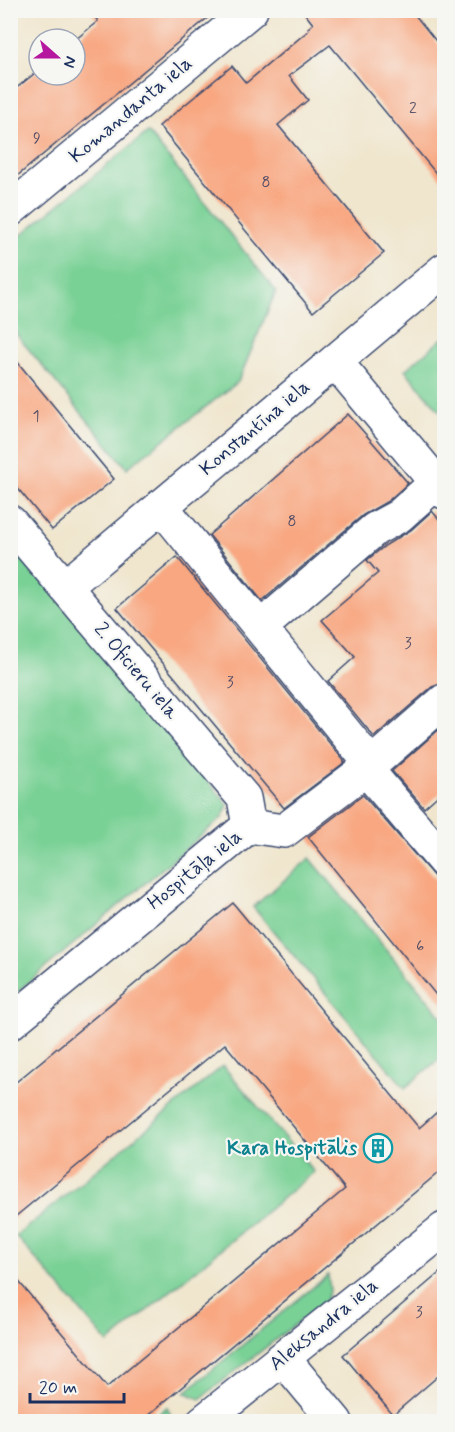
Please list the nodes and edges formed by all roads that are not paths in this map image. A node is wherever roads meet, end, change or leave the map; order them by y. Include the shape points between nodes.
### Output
1 (251, 10) edge
2 (10, 210) edge
3 (444, 270) edge
4 (335, 361) junction
5 (441, 487) edge
6 (161, 506) junction
7 (10, 522) edge
8 (65, 587) junction
9 (261, 627) junction
10 (444, 701) edge
11 (369, 767) junction
12 (249, 826) junction
13 (444, 861) edge
14 (10, 1023) edge
15 (444, 1229) edge
16 (283, 1358) junction
17 (203, 1422) edge
18 (336, 1422) edge

1 - 2 street, Komandanta iela
3 - 4 street, Konstantīna iela
4 - 5 street
4 - 6 street, Konstantīna iela
5 - 9 street via 375,530
6 - 8 street, Konstantīna iela
6 - 9 street
7 - 8 street, 2. Oficieru iela
8 - 12 street, 2. Oficieru iela via 244,798
9 - 11 street
10 - 11 street, Hospitāļa iela
11 - 12 street, Hospitāļa iela via 284,831
11 - 13 street
12 - 14 street, Hospitāļa iela
15 - 16 street, Aleksandra iela
16 - 17 street, Aleksandra iela
16 - 18 street

